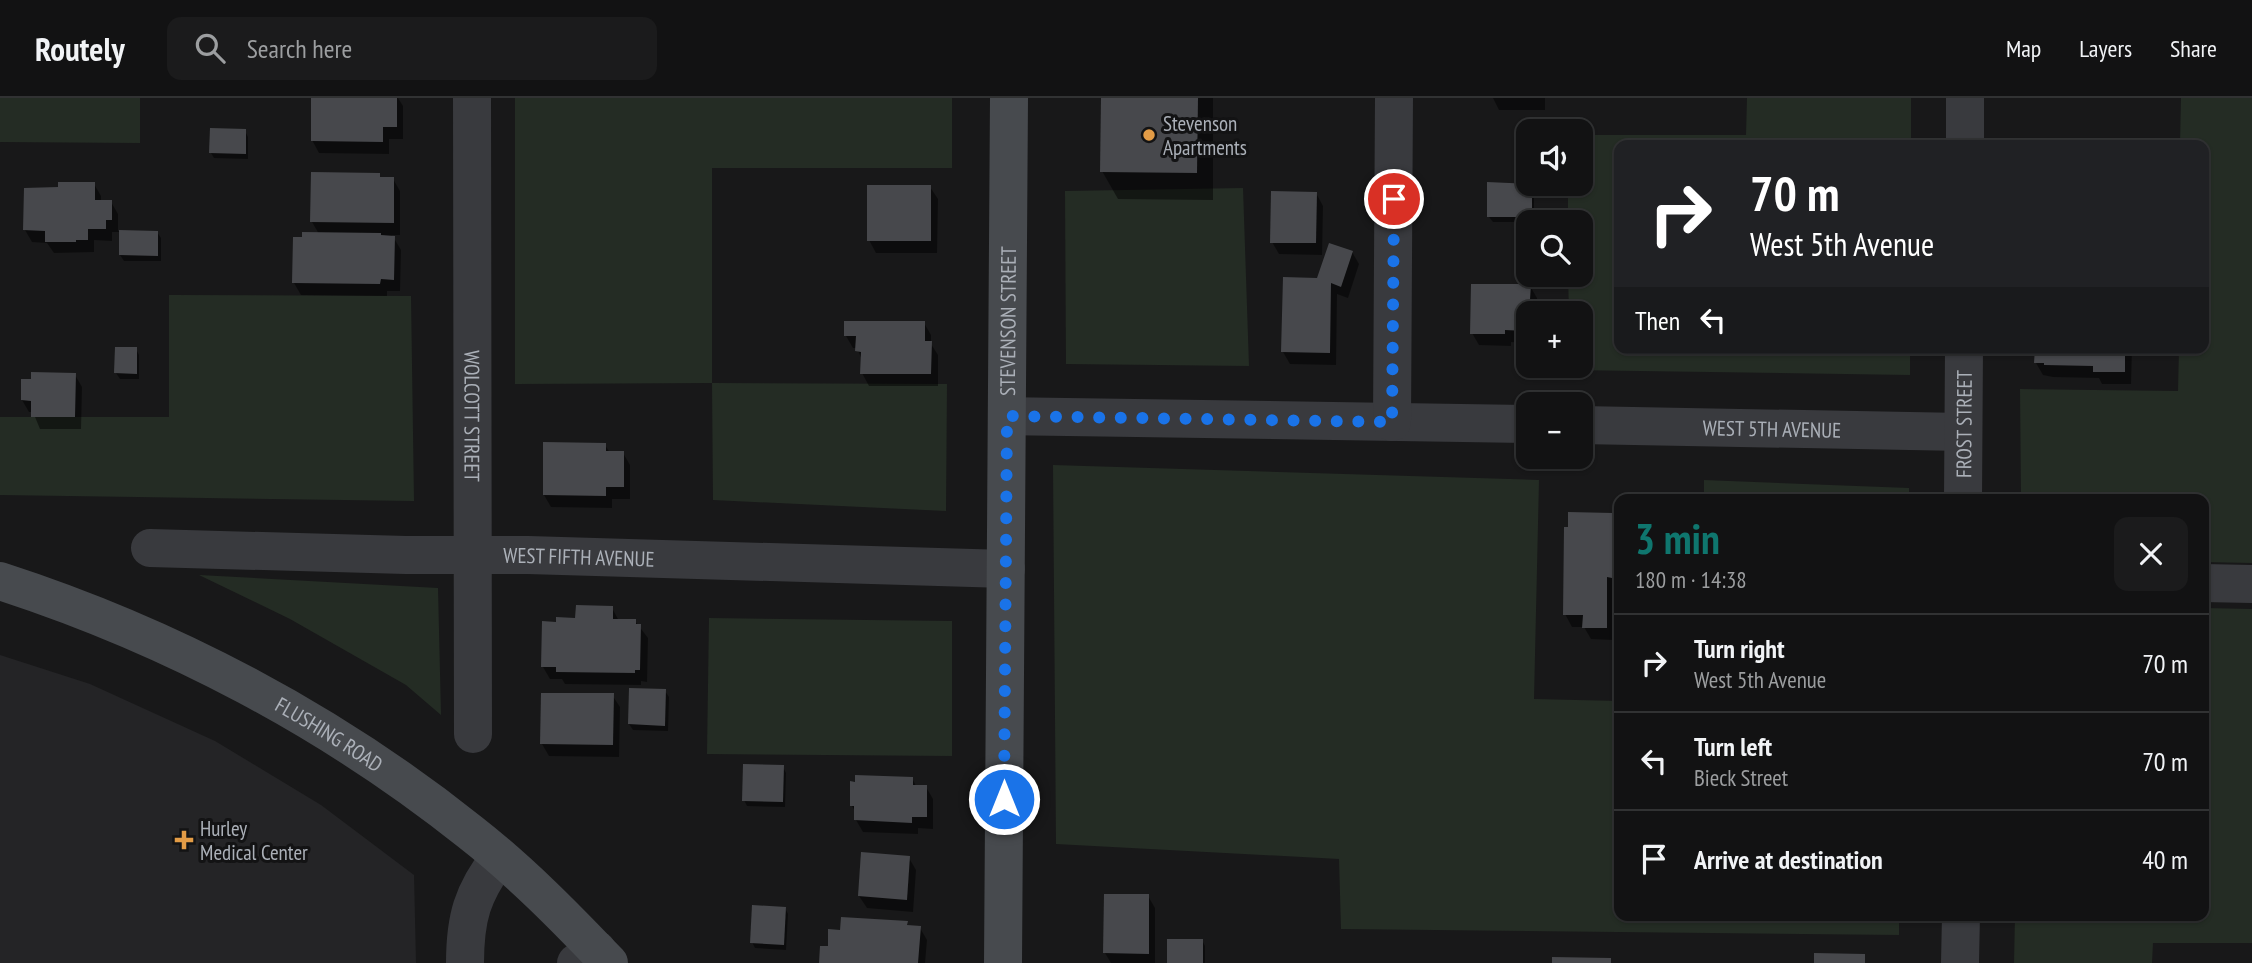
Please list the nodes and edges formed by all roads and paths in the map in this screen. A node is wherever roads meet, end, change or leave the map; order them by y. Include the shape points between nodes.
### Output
1 (472, 98) edge
2 (1009, 98) edge
3 (1394, 98) edge
4 (1965, 98) edge
5 (1965, 140) edge
6 (1964, 354) edge
7 (1007, 416) junction
8 (1392, 422) junction
9 (1516, 424) edge
10 (1593, 425) edge
11 (1963, 432) junction
12 (1963, 494) edge
13 (150, 548) dead end
14 (472, 555) junction
15 (1006, 569) junction
16 (0, 581) edge
17 (2209, 583) edge
18 (2252, 584) edge
19 (473, 734) dead end
20 (500, 857) junction
21 (1961, 921) edge
22 (594, 959) edge
23 (465, 963) edge
24 (1003, 963) edge
25 (1961, 963) edge

1 - 14 street, WOLCOTT STREET
2 - 7 street, STEVENSON STREET
3 - 8 street
4 - 5 street
6 - 11 street, FROST STREET
7 - 8 street
7 - 15 street, STEVENSON STREET
8 - 9 street
10 - 11 street, WEST 5TH AVENUE
11 - 12 street, FROST STREET
13 - 14 street, WEST FIFTH AVENUE
14 - 15 street, WEST FIFTH AVENUE
14 - 19 street, WOLCOTT STREET
15 - 24 street, STEVENSON STREET
16 - 20 street, FLUSHING ROAD via 99,616 271,698 387,771
17 - 18 street
20 - 22 street, FLUSHING ROAD via 552,905
20 - 23 street via 471,904
21 - 25 street

